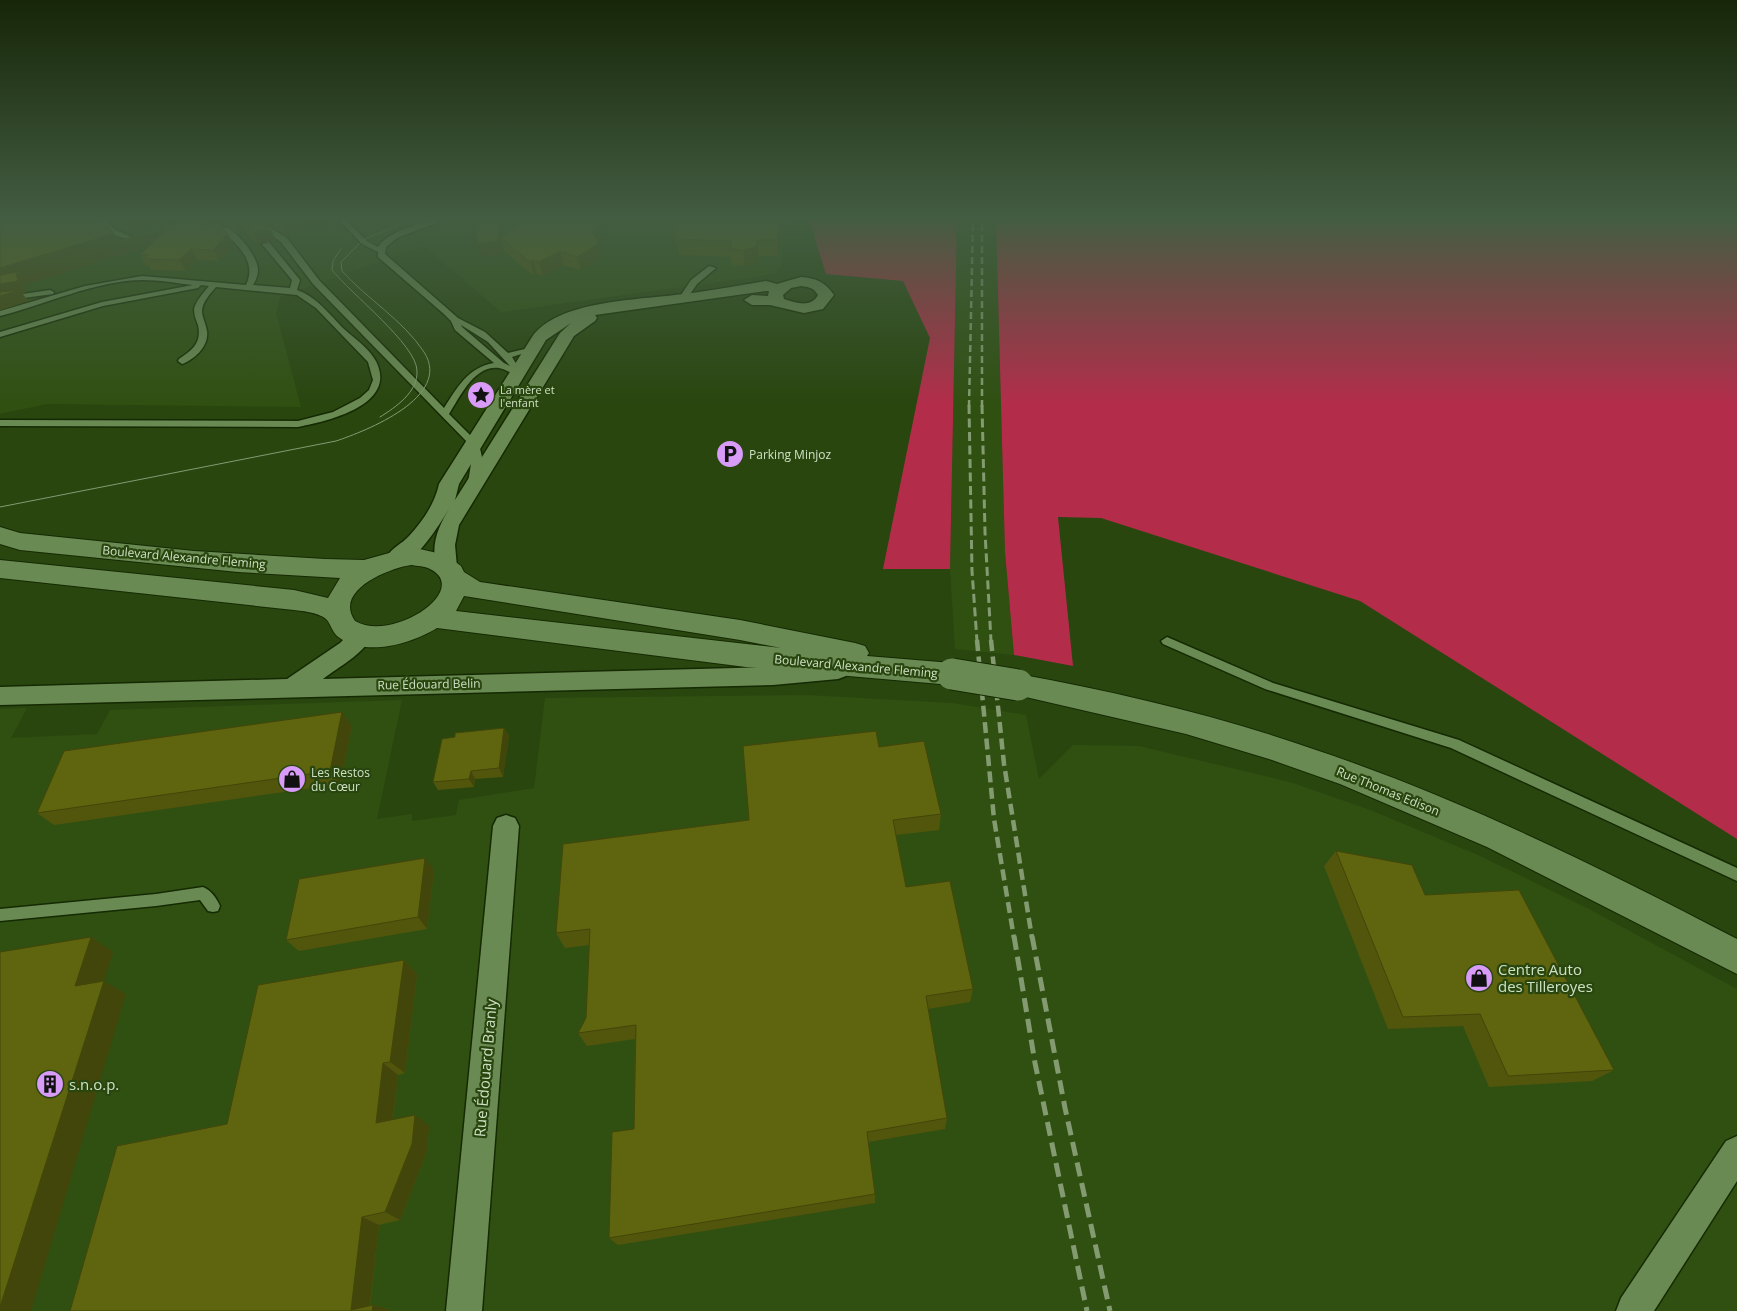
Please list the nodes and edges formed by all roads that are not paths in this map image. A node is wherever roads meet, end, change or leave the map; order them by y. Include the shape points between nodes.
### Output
1 (124, 281) edge
2 (188, 281) edge
3 (252, 281) edge
4 (296, 281) edge
5 (315, 281) edge
6 (409, 281) edge
7 (695, 281) edge
8 (215, 283) junction
9 (249, 286) junction
10 (79, 289) junction
11 (293, 291) junction
12 (778, 296) dead end
13 (683, 298) junction
14 (2, 300) edge
15 (633, 305) junction
16 (0, 314) edge
17 (455, 320) junction
18 (0, 335) edge
19 (360, 349) junction
20 (533, 349) junction
21 (385, 352) junction
22 (507, 356) junction
23 (182, 361) dead end
24 (501, 365) junction
25 (518, 373) junction
26 (533, 388) junction
27 (444, 415) junction
28 (0, 423) edge
29 (474, 444) junction
30 (473, 484) junction
31 (0, 535) edge
32 (396, 558) junction
33 (0, 569) edge
34 (369, 569) junction
35 (451, 572) junction
36 (337, 612) junction
37 (435, 618) junction
38 (361, 636) junction
39 (1168, 641) dead end
40 (858, 668) junction
41 (952, 674) junction
42 (294, 687) junction
43 (0, 696) edge
44 (506, 826) dead end
45 (1737, 875) edge
46 (213, 906) dead end
47 (0, 915) edge
48 (1737, 956) edge
49 (1737, 1152) edge
50 (464, 1311) edge
51 (1634, 1311) edge

1 - 10 lane
2 - 8 lane
3 - 9 lane
4 - 11 lane
5 - 21 lane
6 - 17 lane
7 - 13 lane
8 - 9 lane
8 - 18 lane via 143,294
8 - 23 lane via 198,311 204,339 194,354
9 - 11 lane
10 - 14 lane
10 - 16 lane
11 - 19 lane via 309,298
12 - 13 street
13 - 15 street
15 - 20 street via 598,309 563,320 540,337
15 - 26 street via 579,323 568,333
17 - 22 lane via 469,324
17 - 24 lane via 458,328
19 - 21 lane
19 - 28 lane via 372,360 378,376 373,390 352,408 315,422
20 - 22 lane
20 - 25 street
21 - 27 lane
22 - 25 lane
24 - 25 lane
24 - 27 lane via 489,365 473,372
25 - 26 street
25 - 29 street
26 - 30 street
27 - 29 lane
29 - 30 lane via 477,457
29 - 32 street via 449,484 445,500 416,542
30 - 35 street via 449,524 445,545
31 - 34 street, Boulevard Alexandre Fleming via 20,541 203,560
32 - 34 street
32 - 35 street via 426,557 438,561
33 - 36 street via 294,600
34 - 36 street via 345,589
35 - 37 street via 454,591
35 - 41 street, Boulevard Alexandre Fleming via 474,590 810,642
36 - 38 street via 341,622
37 - 38 street via 399,636
37 - 40 street, Boulevard Alexandre Fleming
38 - 42 street
39 - 45 lane via 1269,686 1455,744
40 - 41 street, Boulevard Alexandre Fleming
40 - 42 street, Rue Édouard Belin via 772,676
41 - 48 street, Rue Thomas Edison, bridge via 1075,695 1186,722 1350,775 1523,848
42 - 43 street, Rue Édouard Belin
44 - 50 street, Rue Édouard Branly
46 - 47 lane via 203,893
49 - 51 street

